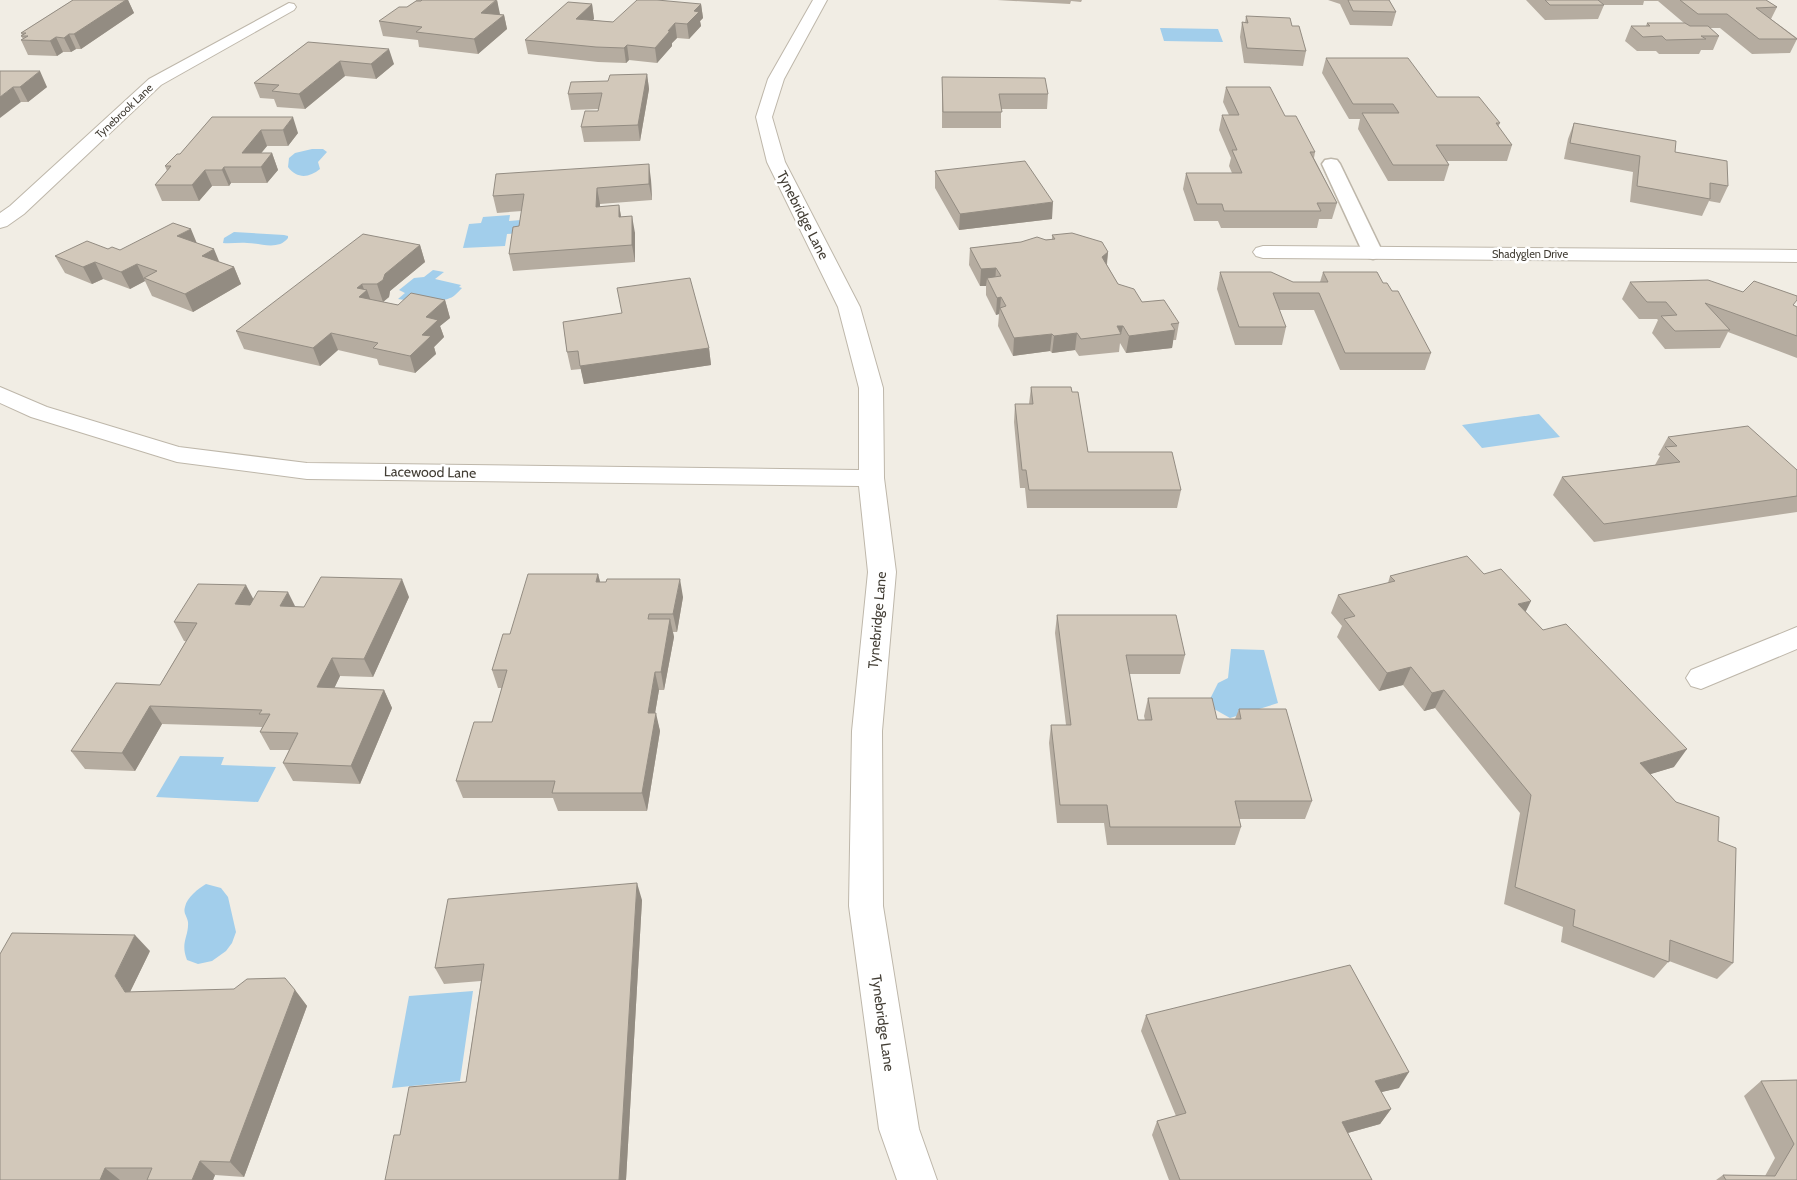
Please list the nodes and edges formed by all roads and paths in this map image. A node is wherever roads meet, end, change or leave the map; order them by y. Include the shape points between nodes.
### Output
1 (820, 0) edge
2 (289, 7) dead end
3 (1331, 164) dead end
4 (0, 222) edge
5 (1263, 252) dead end
6 (1373, 253) junction
7 (1797, 256) edge
8 (0, 394) edge
9 (871, 478) junction
10 (1797, 637) edge
11 (1701, 678) dead end
12 (917, 1180) edge

1 - 9 street, Tynebridge Lane via 776,79 764,117 776,162 849,307 871,388
2 - 4 street, Tynebrook Lane via 155,82 18,210
3 - 6 lane
5 - 6 street, Shadyglen Drive
6 - 7 street, Shadyglen Drive
8 - 9 street, Lacewood Lane via 38,412 177,454 307,471
9 - 12 street, Tynebridge Lane via 882,572 867,731 866,906 899,1129
10 - 11 street

